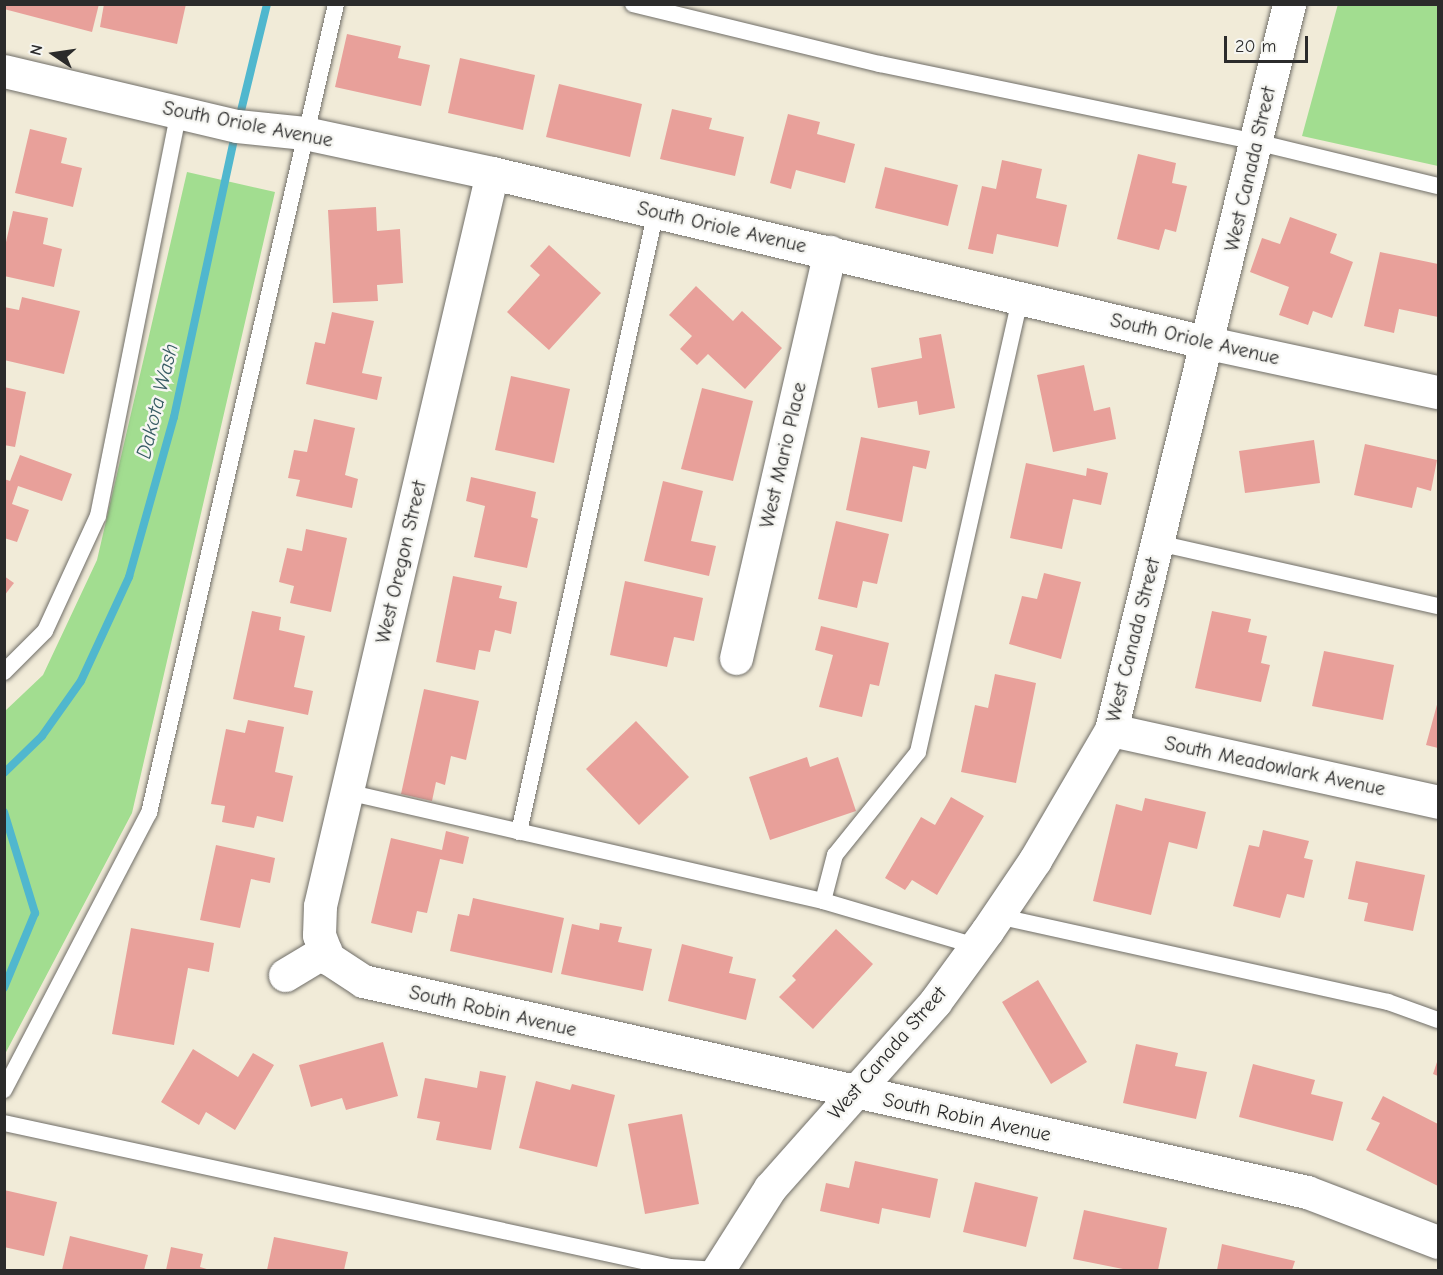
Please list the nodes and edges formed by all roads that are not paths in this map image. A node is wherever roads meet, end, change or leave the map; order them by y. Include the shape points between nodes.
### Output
1 (336, 4) edge
2 (633, 4) edge
3 (1289, 4) edge
4 (4, 71) edge
5 (179, 112) junction
6 (305, 134) junction
7 (1256, 142) junction
8 (492, 173) junction
9 (1438, 186) edge
10 (656, 211) junction
11 (830, 252) junction
12 (1020, 298) junction
13 (1209, 343) junction
14 (1438, 392) edge
15 (1158, 543) junction
16 (1438, 606) edge
17 (736, 658) dead end
18 (4, 672) edge
19 (1111, 730) junction
20 (346, 792) junction
21 (1438, 802) edge
22 (519, 832) junction
23 (823, 901) junction
24 (997, 916) junction
25 (976, 946) junction
26 (325, 951) junction
27 (285, 975) dead end
28 (1438, 1020) edge
29 (4, 1090) edge
30 (852, 1092) junction
31 (4, 1122) edge
32 (1438, 1242) edge
33 (718, 1270) edge

1 - 6 lane
2 - 7 lane via 880,64
3 - 7 street, West Canada Street
4 - 5 street, South Oriole Avenue
5 - 6 street, South Oriole Avenue via 237,126
5 - 18 lane via 98,516 45,631
6 - 8 street, South Oriole Avenue
6 - 29 lane via 149,813
7 - 9 lane
7 - 13 street, West Canada Street
8 - 10 street, South Oriole Avenue
8 - 20 street, West Oregon Street
10 - 11 street, South Oriole Avenue
10 - 22 lane
11 - 12 street, South Oriole Avenue
11 - 17 street, West Mario Place
12 - 13 street, South Oriole Avenue
12 - 23 lane via 918,752 835,855
13 - 14 street, South Oriole Avenue
13 - 15 street, West Canada Street
15 - 16 lane
15 - 19 street, West Canada Street
19 - 21 street, South Meadowlark Avenue
19 - 24 street, West Canada Street via 1035,860
20 - 22 lane
20 - 26 street, West Oregon Street via 318,920
22 - 23 lane
23 - 25 lane
24 - 25 street, West Canada Street
24 - 28 lane via 1388,1002
25 - 30 street, West Canada Street via 935,1002
26 - 27 street
26 - 30 street, South Robin Avenue via 336,967 363,981
30 - 32 street, South Robin Avenue via 1307,1192
30 - 33 street, West Canada Street via 770,1188
31 - 33 lane via 669,1267

